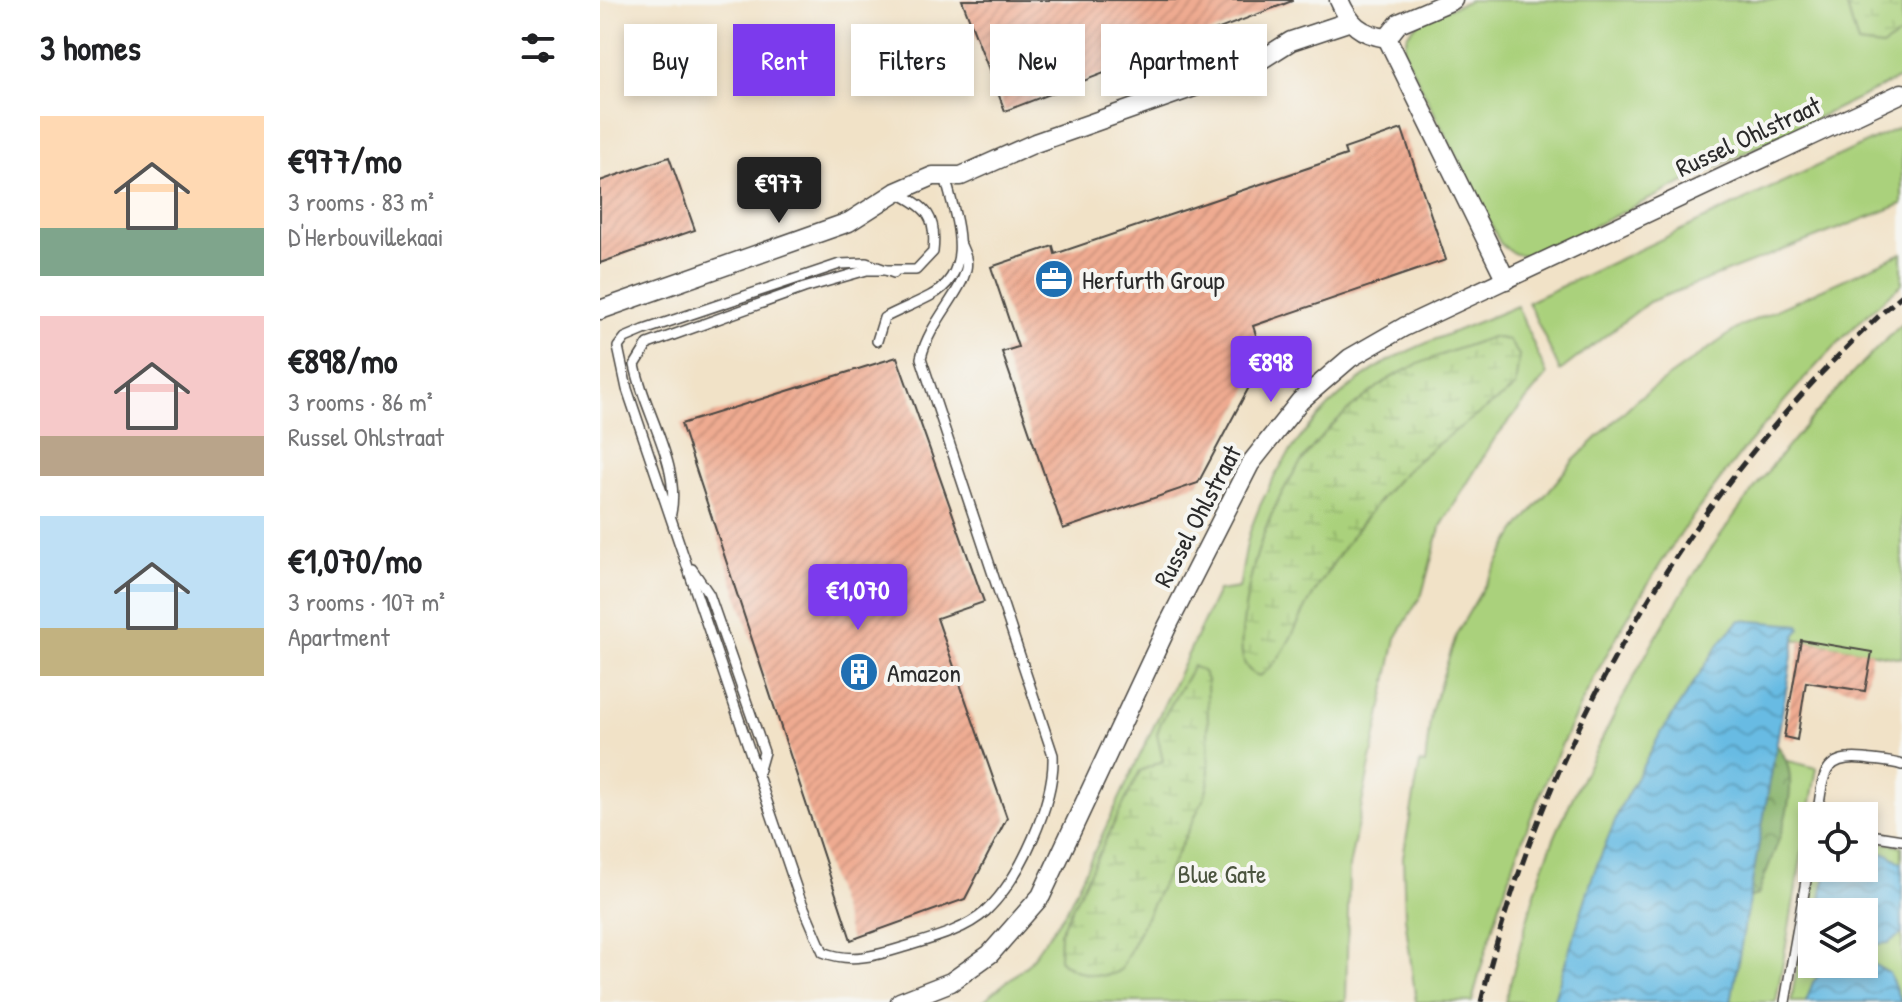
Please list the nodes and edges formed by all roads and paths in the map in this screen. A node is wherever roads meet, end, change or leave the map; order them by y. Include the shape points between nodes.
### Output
1 (1339, 0) edge
2 (1453, 0) edge
3 (1348, 22) junction
4 (1387, 38) junction
5 (1902, 93) edge
6 (953, 176) junction
7 (896, 192) junction
8 (961, 245) junction
9 (894, 273) junction
10 (1506, 280) junction
11 (600, 310) edge
12 (877, 341) dead end
13 (671, 513) junction
14 (1902, 765) edge
15 (1820, 802) edge
16 (1878, 836) edge
17 (1902, 840) edge
18 (1806, 882) edge
19 (900, 1002) edge
20 (1785, 1002) edge

1 - 3 street
2 - 4 street via 1399,23
3 - 4 street via 1366,35
3 - 6 street via 1291,41 1248,68
4 - 10 street
5 - 10 street, Russel Ohlstraat
6 - 7 street via 933,176
6 - 8 lane
7 - 9 lane via 925,205 935,238 925,263
7 - 11 street via 849,222
8 - 12 lane via 960,262 947,282 932,296 884,318
8 - 13 lane via 966,272 926,339 921,358 1053,755 1050,798 1006,888 985,911 963,926 895,950 862,958 823,952
9 - 13 lane via 867,270 804,288 648,344 635,365 675,493
9 - 13 lane via 866,263 840,264 625,338 618,347 621,367
10 - 19 street, Russel Ohlstraat via 1350,358 1300,401 1250,464 1041,896 990,954 951,982
14 - 15 lane via 1844,757 1825,772
16 - 17 lane
18 - 20 lane

